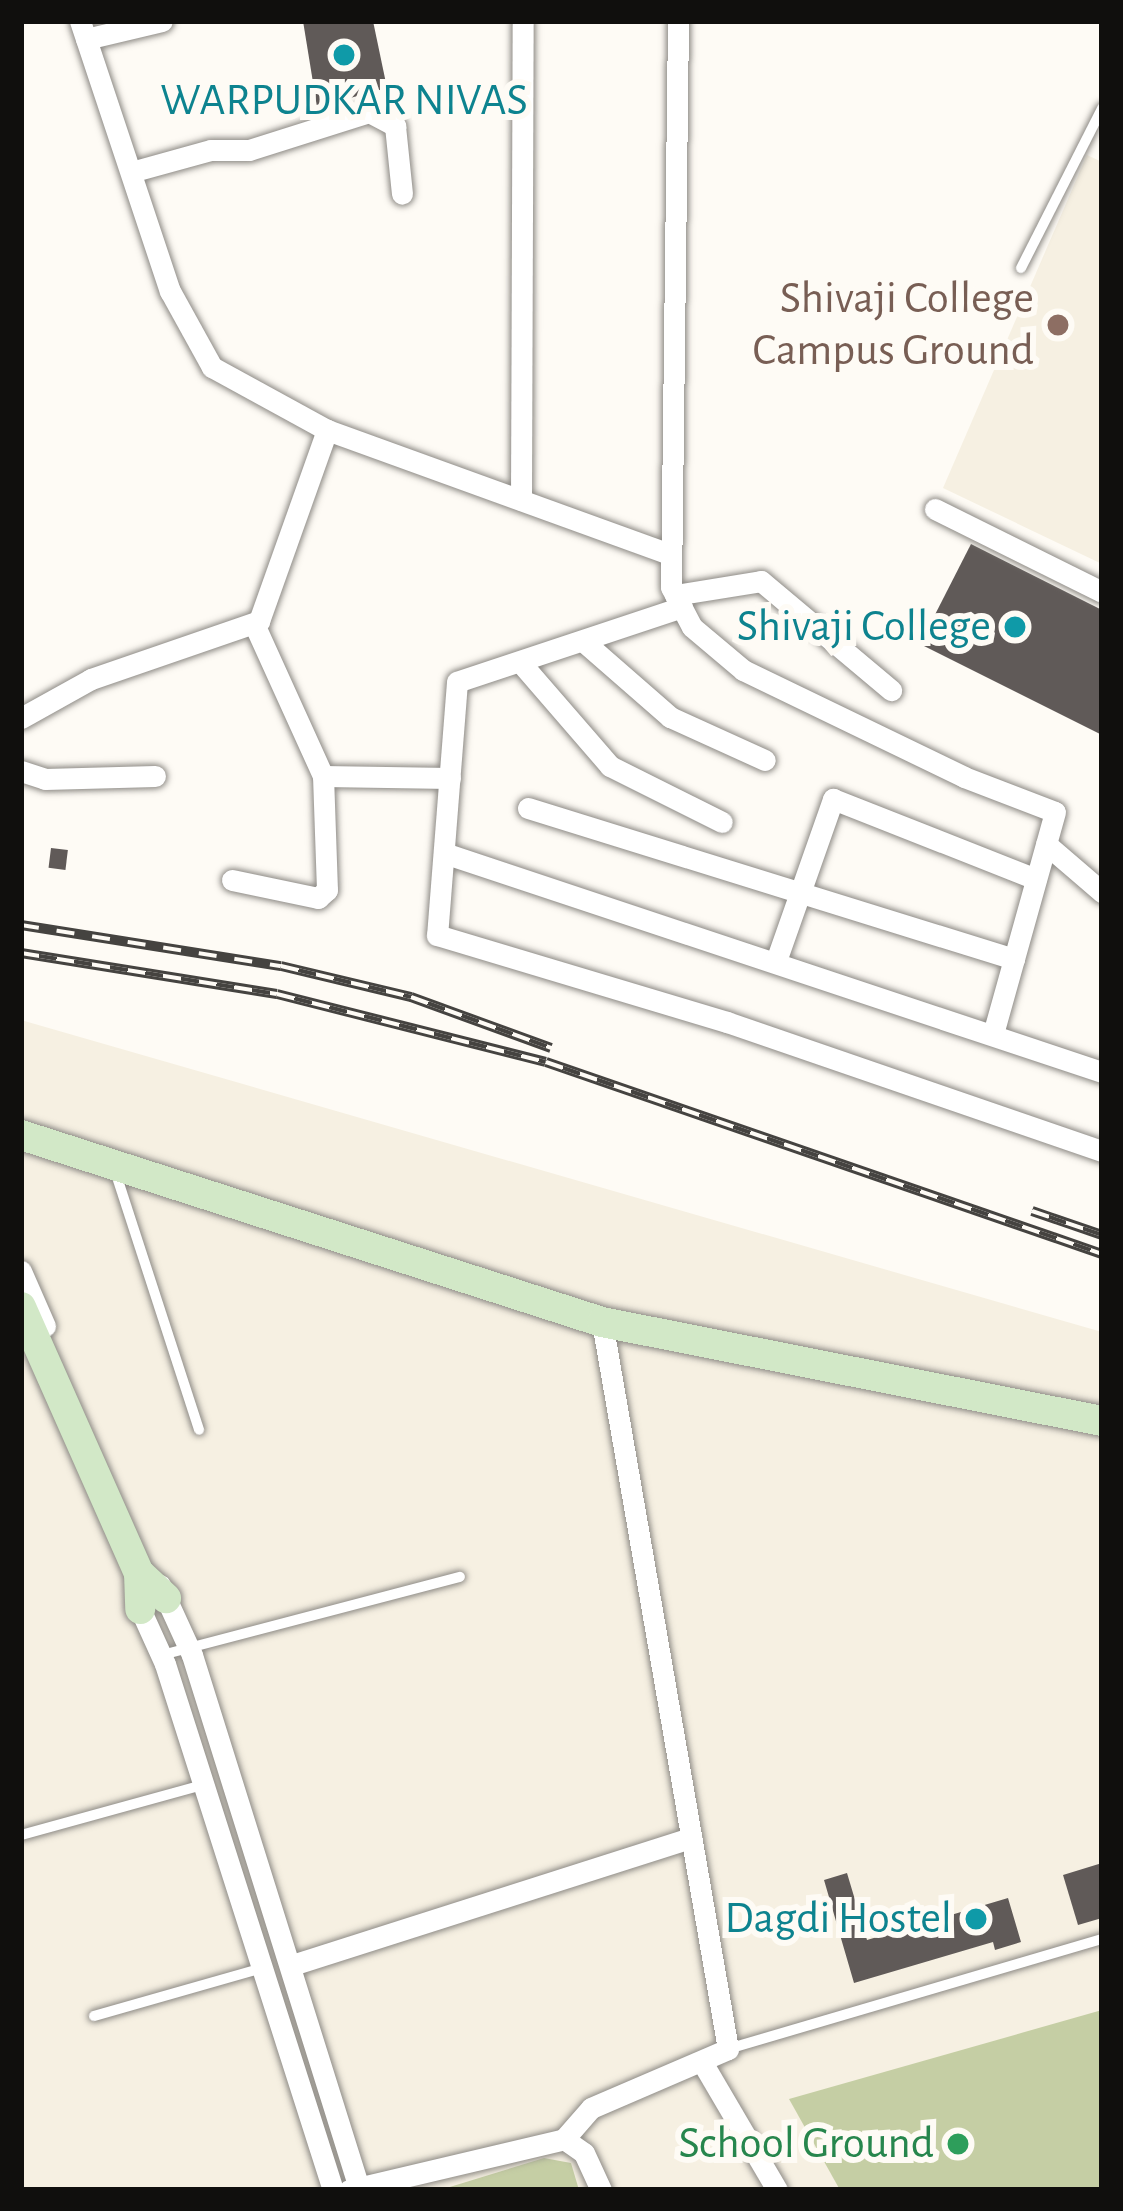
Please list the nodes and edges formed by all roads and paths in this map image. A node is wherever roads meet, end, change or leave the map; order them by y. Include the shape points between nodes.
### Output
1 (162, 21) edge
2 (523, 21) edge
3 (678, 21) edge
4 (83, 30) edge
5 (1102, 108) edge
6 (1097, 132) edge
7 (131, 172) junction
8 (402, 194) dead end
9 (1021, 268) dead end
10 (327, 430) junction
11 (521, 500) junction
12 (935, 509) dead end
13 (670, 554) junction
14 (1102, 592) edge
15 (679, 601) junction
16 (254, 625) junction
17 (584, 641) junction
18 (520, 662) junction
19 (891, 690) dead end
20 (21, 718) edge
21 (765, 760) dead end
22 (21, 771) edge
23 (155, 776) dead end
24 (323, 776) junction
25 (450, 778) junction
26 (528, 808) dead end
27 (722, 822) dead end
28 (1046, 844) junction
29 (443, 853) junction
30 (1036, 879) junction
31 (232, 880) dead end
32 (796, 887) junction
33 (1102, 892) edge
34 (1014, 959) junction
35 (776, 961) junction
36 (993, 1034) junction
37 (1102, 1072) edge
38 (21, 1135) edge
39 (1102, 1151) edge
40 (113, 1165) junction
41 (21, 1271) edge
42 (21, 1307) edge
43 (602, 1322) junction
44 (21, 1340) edge
45 (1102, 1420) edge
46 (199, 1430) dead end
47 (460, 1577) dead end
48 (153, 1603) junction
49 (188, 1645) junction
50 (161, 1655) junction
51 (202, 1785) junction
52 (21, 1835) edge
53 (691, 1838) junction
54 (1102, 1940) edge
55 (292, 1965) junction
56 (259, 1969) junction
57 (94, 2016) dead end
58 (728, 2049) junction
59 (702, 2062) junction
60 (564, 2139) junction
61 (354, 2189) edge
62 (333, 2190) edge
63 (602, 2190) edge
64 (777, 2190) edge

1 - 4 street
2 - 11 street
3 - 13 street
4 - 7 street
5 - 6 lane
6 - 9 lane
7 - 8 street via 211,150 250,150 369,112 395,126
7 - 10 street via 196,348 231,382
10 - 11 street
10 - 16 street
11 - 13 street
12 - 14 street
13 - 15 street
15 - 17 street
15 - 19 street via 761,581
15 - 28 street via 692,627 743,670 1055,812
16 - 20 street via 91,680
16 - 24 street
17 - 18 street
17 - 21 street via 670,717
18 - 25 street via 457,682
18 - 27 street via 610,766
22 - 23 street via 45,779
24 - 25 street
24 - 31 street via 324,896
25 - 29 street
26 - 32 street
28 - 30 street
28 - 33 street
29 - 35 street
29 - 39 street via 437,935 727,1022
30 - 32 street via 833,799
30 - 34 street
32 - 34 street
32 - 35 street
34 - 36 street
35 - 36 street
36 - 37 street
38 - 40 street
40 - 43 street
40 - 46 lane
41 - 48 street
42 - 48 street
43 - 45 street
43 - 53 street
44 - 48 street
47 - 49 lane
48 - 49 street
48 - 50 street
49 - 50 lane
49 - 55 street
50 - 51 street
51 - 52 lane
51 - 56 street
53 - 55 street
53 - 58 street
54 - 58 lane
55 - 61 street
56 - 57 lane
56 - 62 street
58 - 59 street
59 - 60 street via 591,2108
59 - 64 street
60 - 61 street
60 - 63 street via 584,2153

